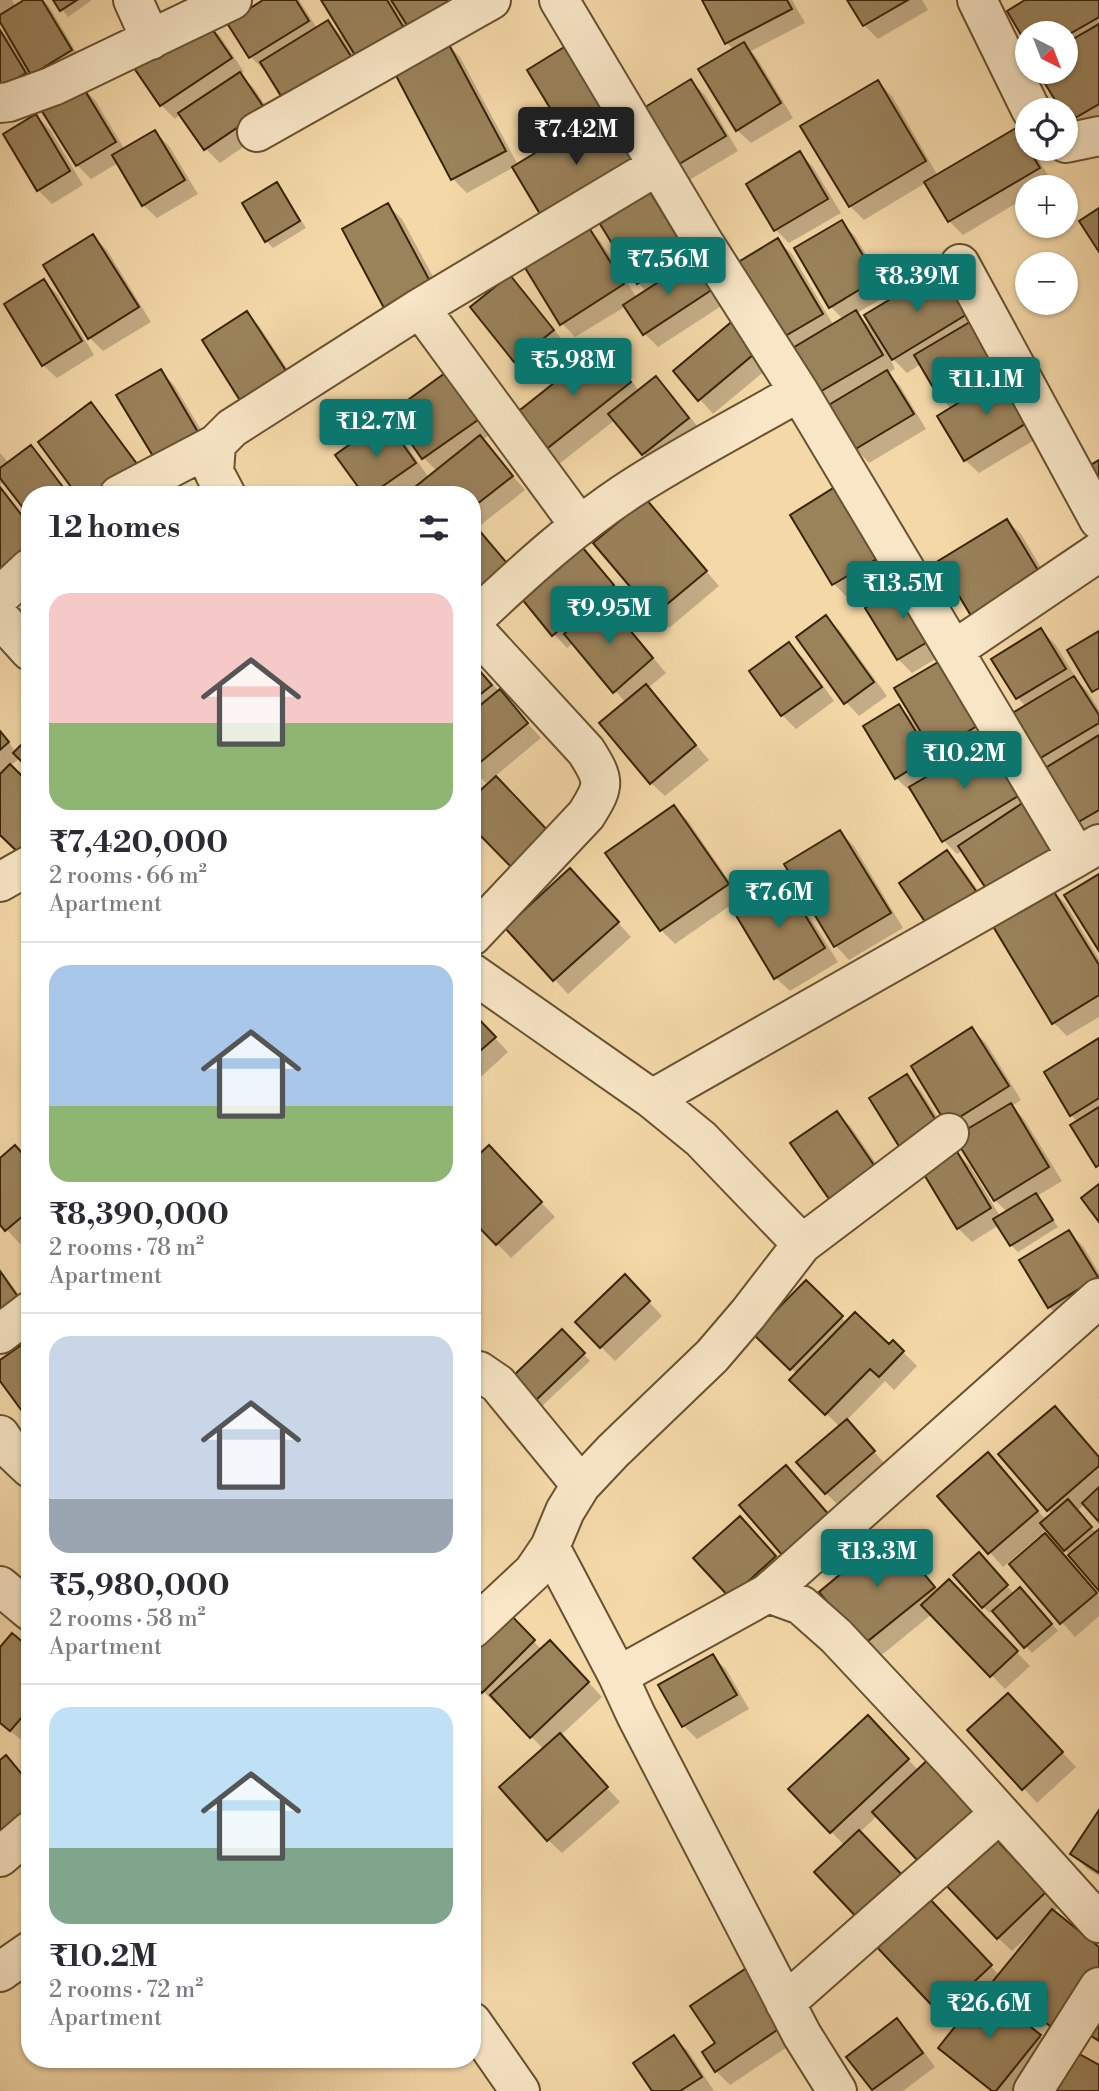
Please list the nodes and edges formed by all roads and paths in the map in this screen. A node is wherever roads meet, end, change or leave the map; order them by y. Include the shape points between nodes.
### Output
1 (133, 0) edge
2 (232, 0) edge
3 (491, 0) edge
4 (559, 0) edge
5 (977, 0) edge
6 (151, 40) junction
7 (1025, 98) edge
8 (0, 103) edge
9 (257, 132) dead end
10 (1099, 136) edge
11 (1078, 141) edge
12 (657, 166) junction
13 (960, 264) dead end
14 (420, 308) junction
15 (799, 392) junction
16 (216, 444) junction
17 (136, 486) edge
18 (221, 486) edge
19 (1099, 520) edge
20 (580, 526) junction
21 (1099, 552) edge
22 (21, 576) edge
23 (0, 596) edge
24 (481, 613) edge
25 (0, 618) edge
26 (481, 637) edge
27 (21, 641) edge
28 (954, 650) junction
29 (1088, 850) edge
30 (21, 869) edge
31 (0, 882) edge
32 (481, 926) edge
33 (481, 979) edge
34 (652, 1099) junction
35 (949, 1133) dead end
36 (802, 1244) junction
37 (1099, 1298) edge
38 (21, 1318) edge
39 (0, 1334) edge
40 (481, 1372) edge
41 (581, 1485) junction
42 (550, 1547) junction
43 (0, 1586) edge
44 (768, 1593) junction
45 (21, 1604) edge
46 (481, 1621) edge
47 (618, 1676) junction
48 (1000, 1813) junction
49 (21, 1838) edge
50 (0, 1857) edge
51 (1099, 1923) edge
52 (21, 1957) edge
53 (0, 1972) edge
54 (1099, 1987) edge
55 (785, 2003) junction
56 (481, 2035) edge
57 (520, 2091) edge
58 (836, 2091) edge
59 (1033, 2091) edge

1 - 6 street
2 - 6 street
3 - 9 street
4 - 12 street
5 - 7 street
6 - 8 street via 53,86
10 - 11 street
12 - 14 street
12 - 15 street
13 - 19 street
14 - 16 street via 232,428
14 - 20 street
15 - 20 street via 637,485
15 - 28 street
16 - 17 street
16 - 18 street via 214,472
20 - 24 street
21 - 28 street
22 - 23 street
25 - 27 street
26 - 32 street via 586,751 600,773 600,794 586,815
28 - 29 street
29 - 34 street
30 - 31 street
33 - 34 street
34 - 36 street via 701,1139
35 - 36 street
36 - 41 street via 712,1356
37 - 44 street
38 - 39 street
40 - 41 street via 498,1384
41 - 42 street
42 - 46 street via 533,1572
42 - 47 street
43 - 45 street
44 - 47 street
44 - 48 street via 800,1605 836,1636
47 - 55 street
48 - 51 street
48 - 55 street
49 - 50 street
52 - 53 street
54 - 59 street
55 - 58 street
56 - 57 street

